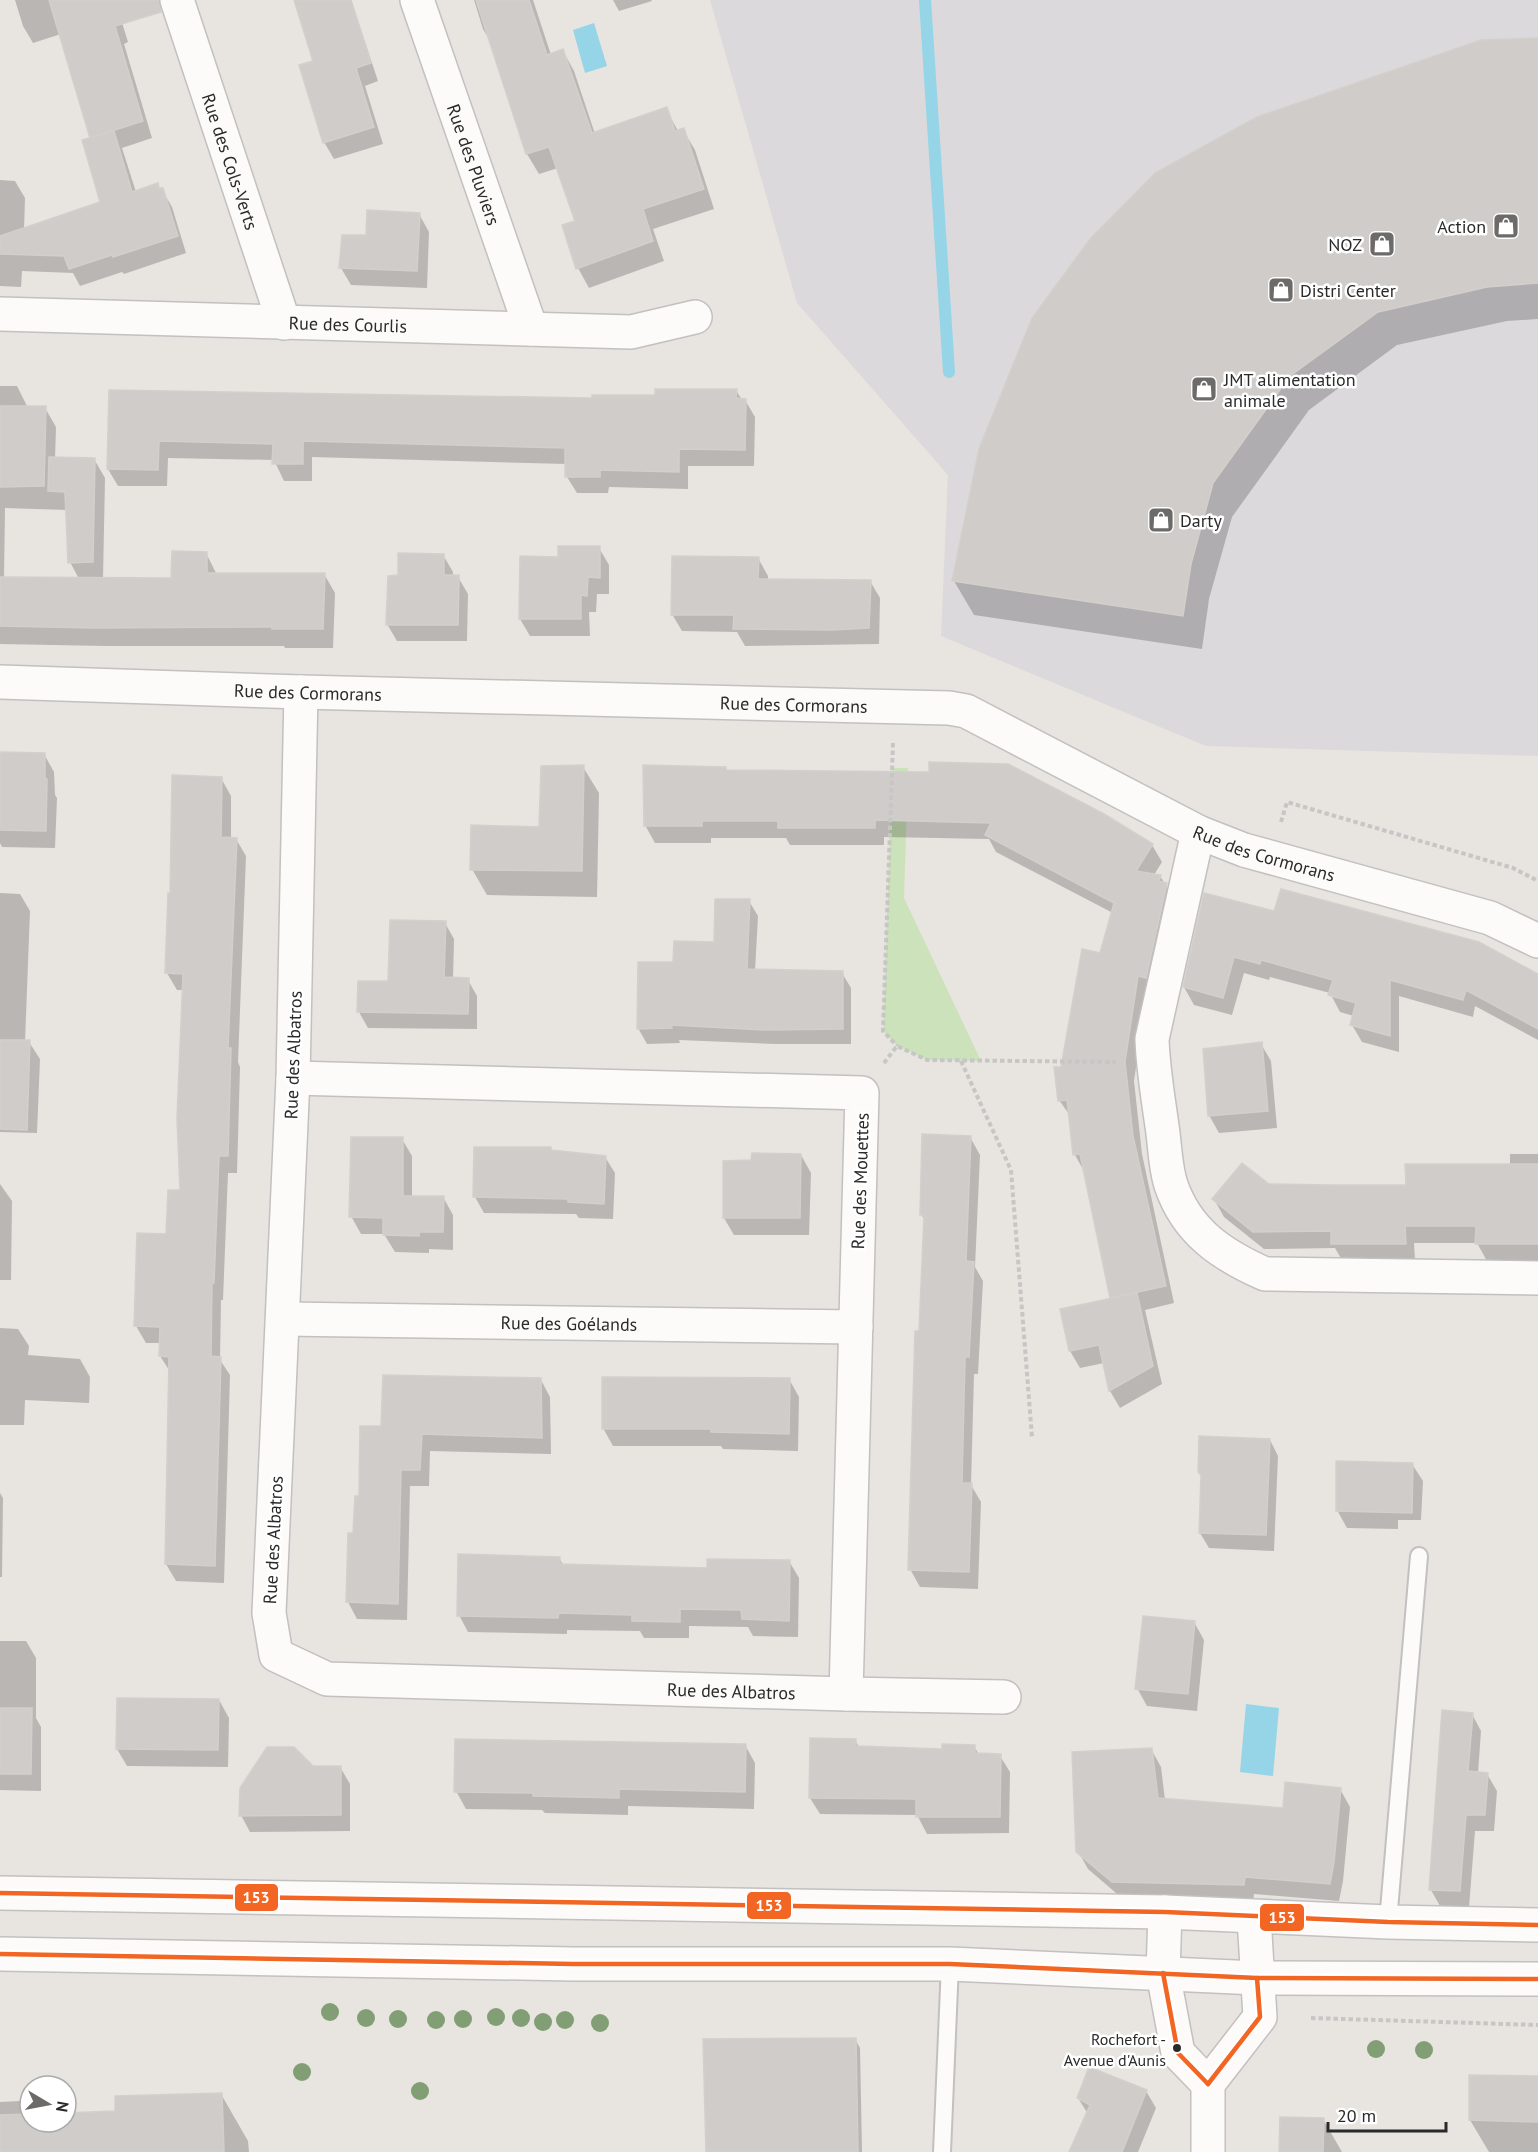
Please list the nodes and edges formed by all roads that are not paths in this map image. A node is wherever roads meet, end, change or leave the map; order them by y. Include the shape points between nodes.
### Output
1 (177, 0) edge
2 (417, 0) edge
3 (0, 314) edge
4 (695, 317) dead end
5 (284, 323) junction
6 (531, 329) junction
7 (0, 682) edge
8 (301, 692) junction
9 (1198, 832) junction
10 (1538, 941) edge
11 (293, 1078) junction
12 (1538, 1278) edge
13 (284, 1319) junction
14 (856, 1327) junction
15 (1419, 1556) dead end
16 (846, 1695) junction
17 (1004, 1697) dead end
18 (0, 1893) edge
19 (1165, 1912) junction
20 (1254, 1917) junction
21 (1388, 1922) junction
22 (1538, 1925) edge
23 (0, 1954) edge
24 (950, 1964) junction
25 (1163, 1973) junction
26 (1257, 1978) junction
27 (1538, 1979) edge
28 (1208, 2084) junction
29 (942, 2152) edge
30 (1209, 2152) edge

1 - 5 street, Rue des Cols-Verts
2 - 6 street, Rue des Pluviers
3 - 5 street, Rue des Courlis
4 - 6 street, Rue des Courlis via 630,332
5 - 6 street, Rue des Courlis
7 - 8 street, Rue des Cormorans
8 - 9 street, Rue des Cormorans via 949,708 966,711
8 - 11 street, Rue des Albatros
9 - 10 street, Rue des Cormorans via 1271,858 1490,918
9 - 12 street via 1152,1039 1171,1184 1184,1214 1204,1239 1236,1261 1265,1274
11 - 13 street, Rue des Albatros
11 - 14 street, Rue des Mouettes via 862,1093
13 - 14 street, Rue des Goélands
13 - 16 street, Rue des Albatros via 269,1613 276,1654 327,1678
14 - 16 street, Rue des Mouettes
15 - 21 lane
16 - 17 street, Rue des Albatros
18 - 19 street
19 - 20 street
19 - 25 street
20 - 21 street
20 - 26 street
21 - 22 street
23 - 24 street via 573,1964
24 - 25 street
24 - 29 lane
25 - 26 street
25 - 28 street via 1178,2053
26 - 27 street
26 - 28 street via 1260,2017
28 - 30 street

